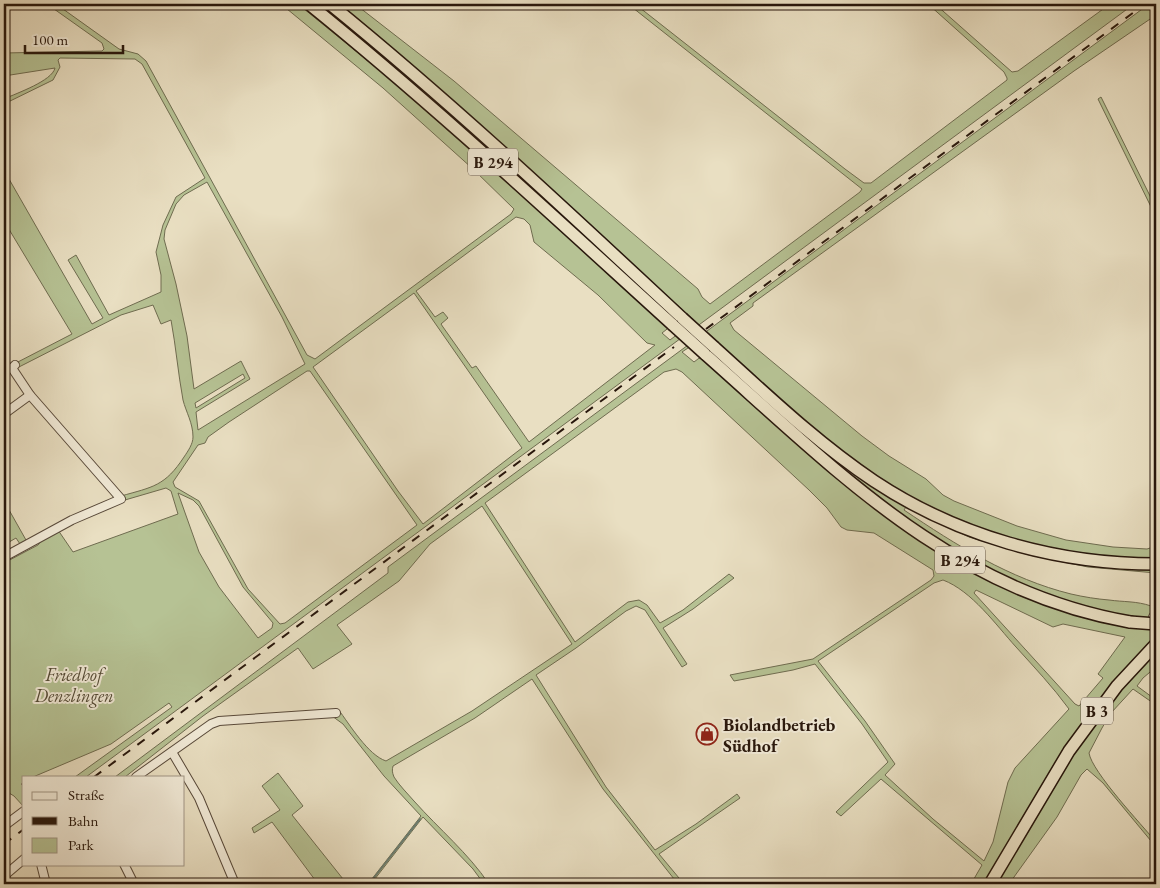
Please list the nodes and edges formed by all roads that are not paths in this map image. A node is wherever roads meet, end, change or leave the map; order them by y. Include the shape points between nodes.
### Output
1 (309, 4) edge
2 (330, 4) edge
3 (677, 321) junction
4 (710, 350) junction
5 (15, 365) dead end
6 (30, 395) junction
7 (4, 414) edge
8 (4, 557) edge
9 (1156, 564) edge
10 (1155, 618) edge
11 (1156, 644) edge
12 (336, 713) dead end
13 (172, 752) junction
14 (137, 776) edge
15 (22, 812) edge
16 (4, 826) edge
17 (22, 861) edge
18 (42, 866) edge
19 (125, 866) edge
20 (4, 876) edge
21 (46, 884) edge
22 (134, 884) edge
23 (235, 884) edge
24 (990, 884) edge

1 - 3 highway, B 294
2 - 3 highway, B 294 via 494,147
3 - 4 highway, B 294, bridge
4 - 9 highway, B 294 via 857,469 920,508 969,530 1032,550 1107,563
4 - 10 highway, B 294, bridge via 863,493 942,550 996,580 1084,613 1130,622
5 - 6 street via 12,368
6 - 7 street
6 - 8 street via 121,499 72,520
11 - 24 highway, B 3 via 1100,707 1069,751
12 - 13 street via 219,721
13 - 14 street
13 - 23 street via 199,798
15 - 16 street
17 - 20 street
18 - 21 street
19 - 22 street

